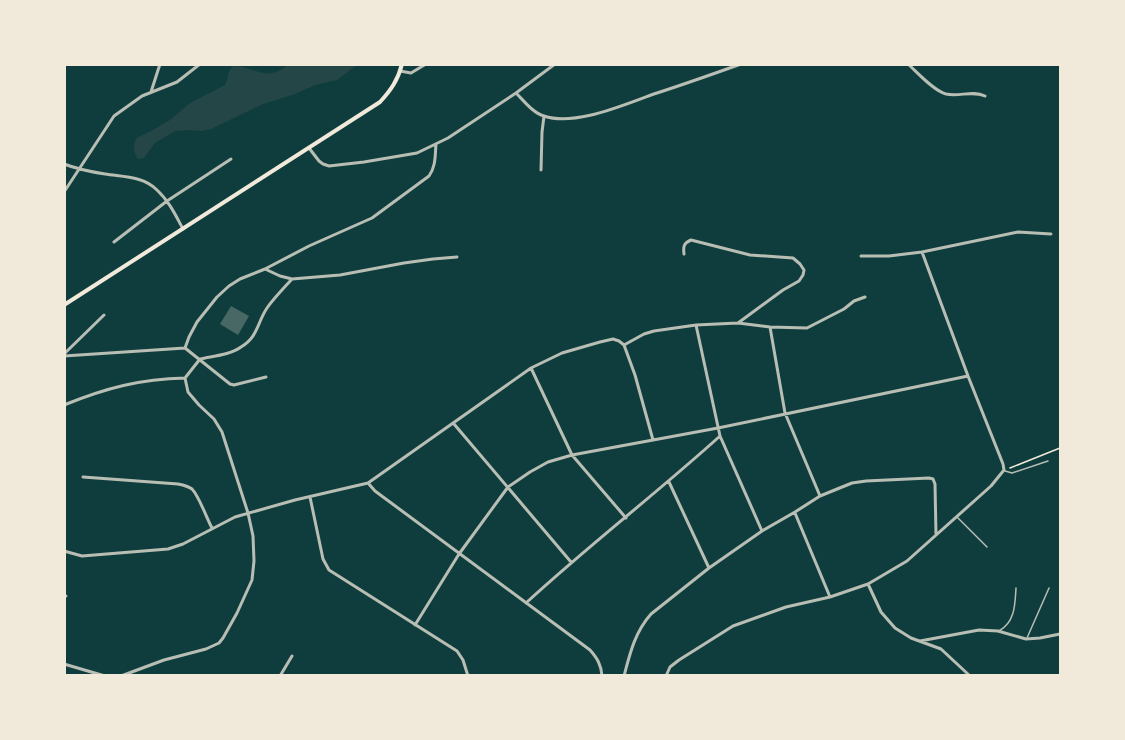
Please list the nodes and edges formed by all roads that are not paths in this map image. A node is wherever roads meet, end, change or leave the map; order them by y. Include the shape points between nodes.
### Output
1 (160, 64) edge
2 (200, 64) edge
3 (402, 64) edge
4 (426, 64) edge
5 (555, 64) edge
6 (741, 64) edge
7 (908, 64) edge
8 (400, 70) junction
9 (151, 92) junction
10 (516, 93) junction
11 (985, 96) dead end
12 (544, 116) junction
13 (436, 144) junction
14 (309, 148) junction
15 (231, 159) dead end
16 (64, 164) edge
17 (81, 169) junction
18 (541, 170) dead end
19 (64, 192) edge
20 (167, 201) junction
21 (183, 229) junction
22 (1051, 234) dead end
23 (114, 242) dead end
24 (922, 252) junction
25 (684, 254) dead end
26 (861, 256) dead end
27 (457, 257) dead end
28 (265, 269) junction
29 (292, 279) junction
30 (865, 297) dead end
31 (64, 305) edge
32 (104, 315) dead end
33 (738, 323) junction
34 (696, 325) junction
35 (770, 327) junction
36 (624, 345) junction
37 (185, 348) junction
38 (64, 355) edge
39 (200, 359) junction
40 (531, 368) junction
41 (968, 376) junction
42 (266, 377) dead end
43 (184, 378) junction
44 (64, 405) edge
45 (785, 413) junction
46 (454, 423) junction
47 (718, 428) junction
48 (720, 436) junction
49 (652, 440) junction
50 (572, 455) junction
51 (1048, 461) dead end
52 (1004, 470) junction
53 (83, 477) dead end
54 (669, 482) junction
55 (368, 483) junction
56 (508, 487) junction
57 (820, 496) junction
58 (310, 497) junction
59 (795, 512) junction
60 (248, 513) junction
61 (957, 517) junction
62 (626, 518) junction
63 (212, 528) junction
64 (762, 531) junction
65 (936, 535) junction
66 (987, 547) dead end
67 (64, 551) edge
68 (459, 554) junction
69 (571, 562) junction
70 (709, 568) junction
71 (868, 584) junction
72 (1016, 588) dead end
73 (1048, 588) dead end
74 (830, 597) junction
75 (526, 603) junction
76 (415, 626) junction
77 (998, 631) junction
78 (1060, 634) edge
79 (1026, 639) junction
80 (920, 641) junction
81 (292, 656) dead end
82 (64, 664) edge
83 (105, 675) edge
84 (121, 675) edge
85 (280, 675) edge
86 (468, 675) edge
87 (602, 675) edge
88 (624, 675) edge
89 (666, 675) edge
90 (970, 675) edge

1 - 9 street
2 - 9 street via 177,82
3 - 8 main road
4 - 8 street via 411,73
5 - 10 street
6 - 12 street via 589,116
7 - 11 street via 945,94
8 - 14 main road via 392,89 380,102
9 - 17 street via 114,116
10 - 12 street
10 - 13 street
12 - 18 street
13 - 14 street via 417,153 329,166 323,165
13 - 28 street via 429,176 372,218
14 - 21 main road
15 - 20 street
16 - 17 street
17 - 19 street
17 - 20 street via 144,181
20 - 21 street
20 - 23 street
21 - 31 main road
22 - 24 street via 1017,232
24 - 26 street
24 - 41 street
25 - 33 street via 684,245 691,240 750,255 793,258 801,264 804,270 799,280
27 - 29 street
28 - 29 street
28 - 37 street via 229,286 197,322
29 - 39 street via 268,306 257,332 241,348
30 - 35 street via 807,327
32 - 38 street
33 - 34 street
33 - 35 street
34 - 36 street via 654,331
34 - 47 street
35 - 45 street
36 - 40 street via 613,339 600,342 562,353
36 - 49 street
37 - 38 street
37 - 39 street
39 - 42 street via 230,384
39 - 43 street
40 - 46 street
40 - 50 street
41 - 45 street
41 - 52 street
43 - 44 street via 131,383
43 - 60 street via 188,392 222,432
45 - 47 street
45 - 57 street
46 - 55 street
46 - 56 street
47 - 48 street
47 - 49 street
48 - 54 street
48 - 64 street
49 - 50 street
50 - 56 street via 548,462
50 - 62 street
51 - 52 lane via 1012,473
52 - 61 street
53 - 63 street via 186,486 196,495
54 - 62 street
54 - 70 street
55 - 58 street
55 - 68 street
56 - 68 street
56 - 69 street
57 - 59 street
57 - 65 street via 852,483 933,479
58 - 60 street
58 - 76 street via 323,559 329,570
59 - 64 street
59 - 74 street
60 - 63 street
60 - 84 street via 254,548 252,580 223,638 206,649
61 - 65 street
61 - 66 lane
62 - 69 street
63 - 67 street via 168,549 92,556
64 - 70 street
65 - 71 street via 908,561
68 - 75 street
68 - 76 street
69 - 75 street
70 - 88 street via 644,622
71 - 74 street
71 - 80 street via 887,620 901,633
72 - 77 lane via 1010,621
73 - 79 lane
74 - 89 street via 786,607 733,626 679,660
75 - 87 street via 590,650 601,665
76 - 86 street via 457,651
77 - 79 street
77 - 80 street via 970,631
78 - 79 street
80 - 90 street via 940,649
81 - 85 street
82 - 83 street

